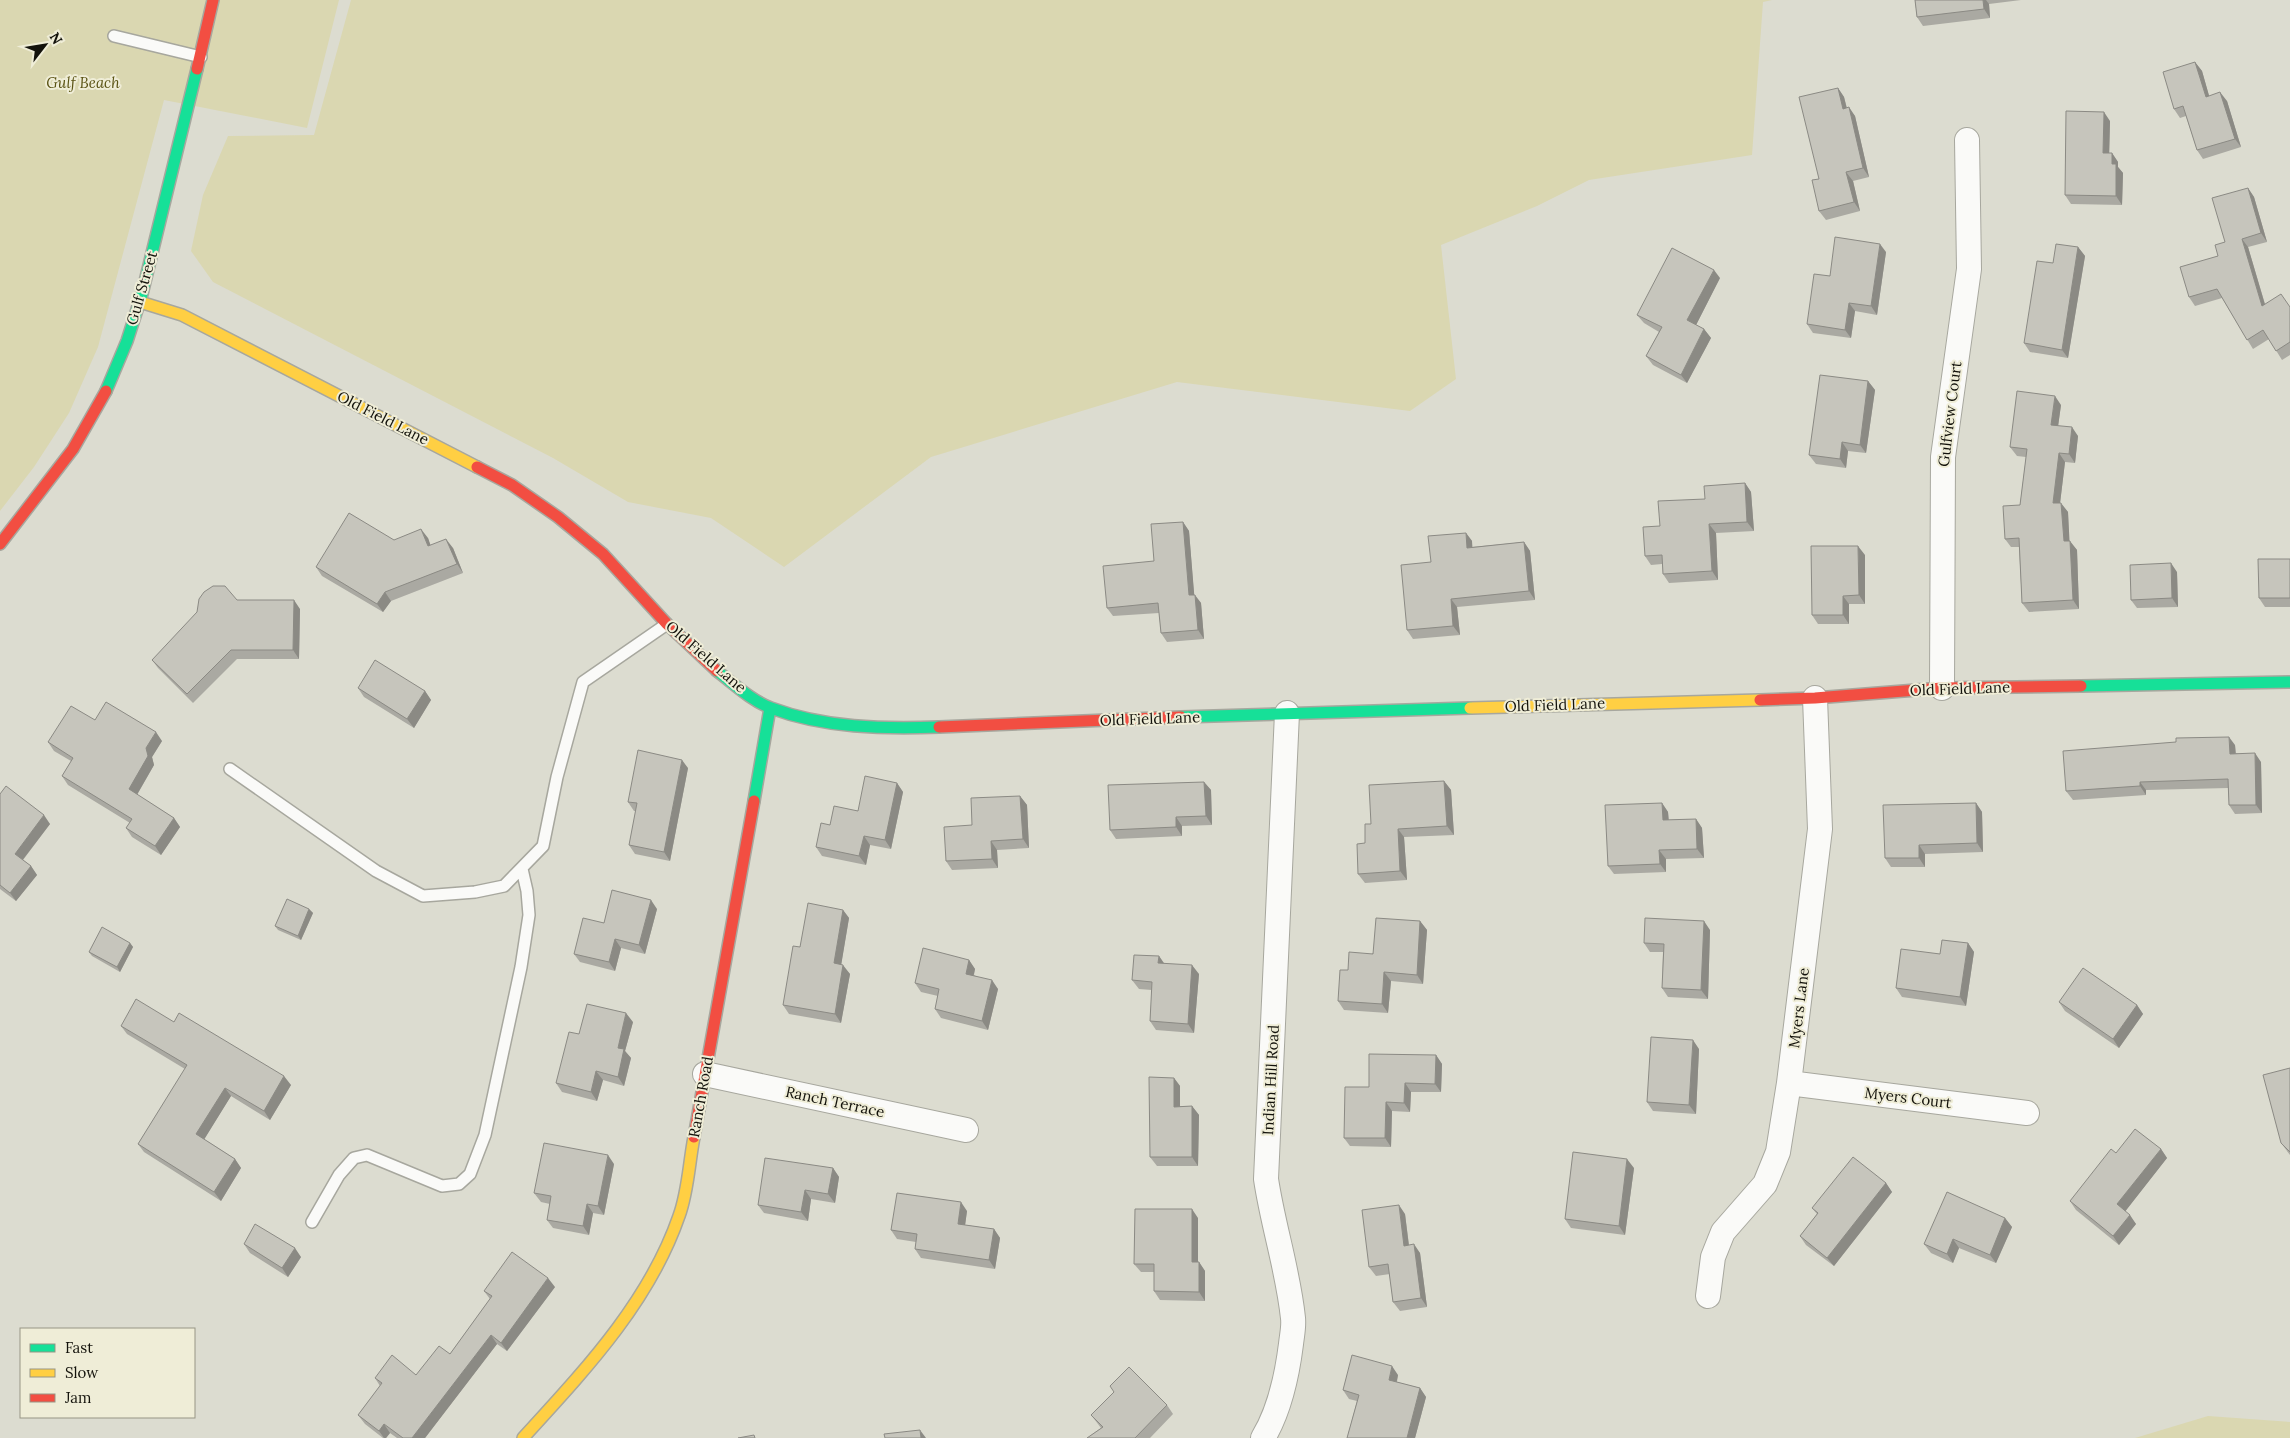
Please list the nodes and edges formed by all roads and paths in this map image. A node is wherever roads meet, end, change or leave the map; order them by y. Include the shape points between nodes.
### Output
1 (213, 0) edge
2 (114, 36) dead end
3 (201, 57) junction
4 (1968, 140) dead end
5 (140, 302) junction
6 (0, 544) edge
7 (667, 624) junction
8 (2290, 682) edge
9 (1942, 688) junction
10 (1815, 698) junction
11 (770, 708) junction
12 (1286, 713) junction
13 (230, 769) dead end
14 (522, 870) junction
15 (705, 1074) junction
16 (1789, 1083) junction
17 (2027, 1113) dead end
18 (966, 1130) dead end
19 (312, 1222) dead end
20 (1708, 1296) dead end
21 (524, 1438) edge
22 (1263, 1438) edge

1 - 3 street, Gulf Street
2 - 3 lane
3 - 5 street, Gulf Street
4 - 9 street, Gulfview Court via 1969,269 1943,457
5 - 6 street, Gulf Street via 107,389 77,440
5 - 7 street, Old Field Lane via 182,315 512,485 603,554
7 - 11 street, Old Field Lane via 717,670
7 - 14 lane via 583,682 557,777 543,846
8 - 9 street, Old Field Lane
9 - 10 street, Old Field Lane
10 - 12 street, Old Field Lane
10 - 16 street, Myers Lane via 1820,829
11 - 12 street, Old Field Lane via 831,723 894,729
11 - 15 street, Ranch Road
12 - 22 street, Indian Hill Road via 1266,1179 1294,1320 1287,1376 1271,1425
13 - 14 lane via 376,871 423,896 504,886
14 - 19 lane via 528,892 529,915 522,958 485,1135 470,1174 459,1184 442,1186 368,1155 354,1158 339,1175
15 - 18 street, Ranch Terrace
15 - 21 street, Ranch Road via 680,1214 669,1246 637,1304 597,1356
16 - 17 street, Myers Court
16 - 20 street, Myers Lane via 1778,1152 1765,1184 1723,1232 1713,1257

